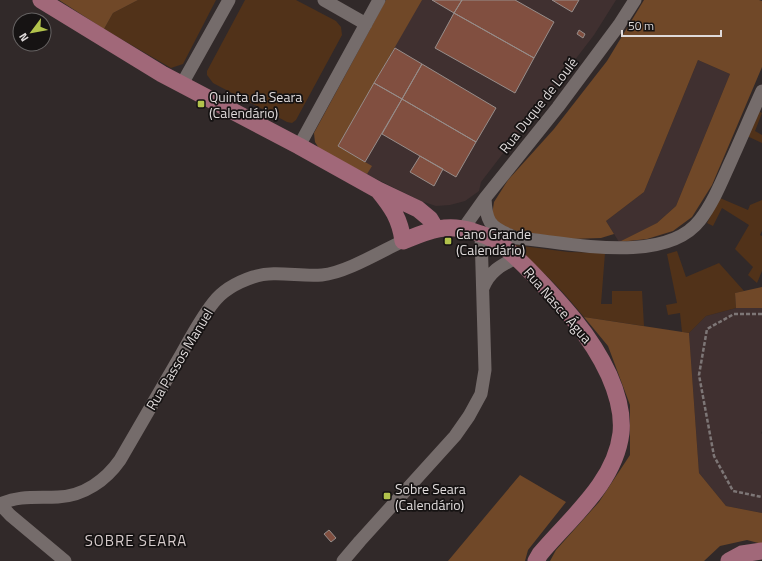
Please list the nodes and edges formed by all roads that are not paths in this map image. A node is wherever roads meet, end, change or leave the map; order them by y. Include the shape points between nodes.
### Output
1 (41, 0) edge
2 (229, 0) edge
3 (324, 0) edge
4 (379, 0) edge
5 (636, 0) edge
6 (366, 24) junction
7 (182, 84) junction
8 (762, 91) edge
9 (299, 146) junction
10 (378, 190) junction
11 (485, 198) junction
12 (436, 228) junction
13 (463, 229) junction
14 (485, 236) junction
15 (515, 237) junction
16 (403, 241) junction
17 (516, 258) junction
18 (483, 288) junction
19 (0, 504) edge
20 (762, 551) edge
21 (65, 561) edge
22 (343, 561) edge
23 (536, 561) edge
24 (729, 561) edge

1 - 7 main road
2 - 7 street
3 - 6 street
4 - 6 street
5 - 11 street, Rua Duque de Loulé via 558,107
6 - 9 street
7 - 9 main road
8 - 15 street via 711,203 700,220 681,237 649,246 630,247 591,246
9 - 10 main road
10 - 12 main road via 418,209
10 - 16 main road via 397,216
11 - 13 street, Rua Duque de Loulé
11 - 15 street via 486,212 491,224 495,229
12 - 13 main road, Rua Passos Manuel
12 - 16 main road, Rua Passos Manuel
13 - 14 main road, Rua Passos Manuel
14 - 15 street
14 - 17 main road, Rua Passos Manuel
14 - 18 street
16 - 19 street, Rua Passos Manuel via 333,273 265,274 232,287 213,303 197,326 112,471 93,487 72,495 26,497
17 - 18 street via 493,271
17 - 23 main road, Rua Nasce Água via 573,318 592,344 609,373 622,419 616,452 606,475 591,497
18 - 22 street via 485,370 481,394 476,405 455,436
19 - 21 street via 10,516
20 - 24 main road via 742,554

